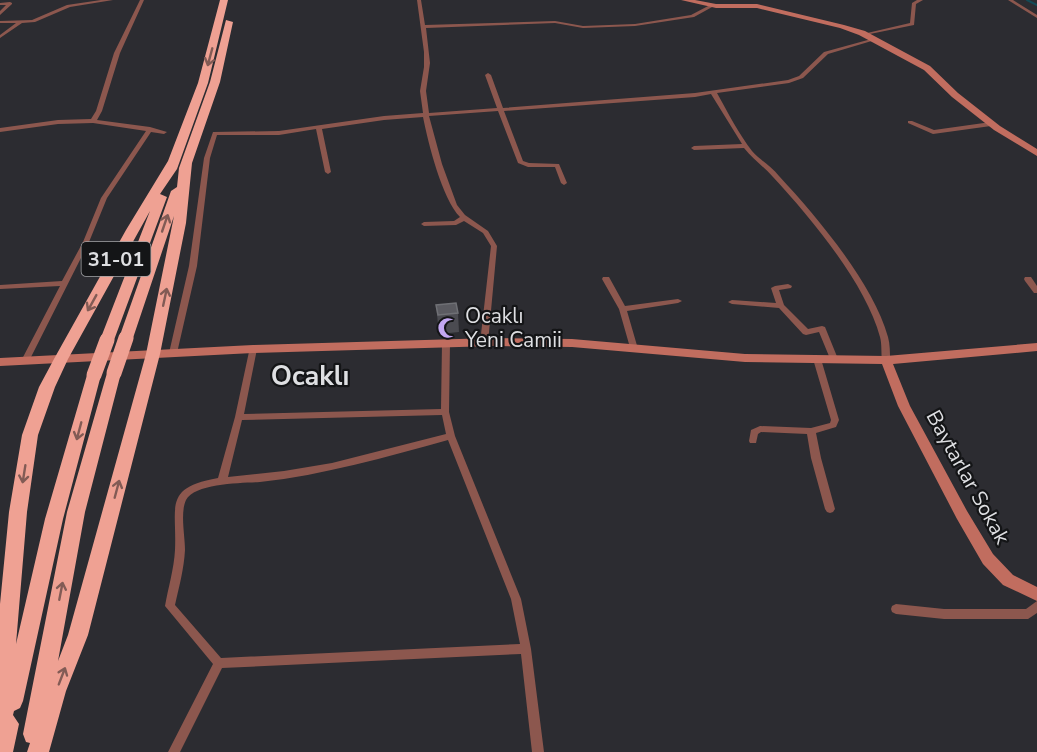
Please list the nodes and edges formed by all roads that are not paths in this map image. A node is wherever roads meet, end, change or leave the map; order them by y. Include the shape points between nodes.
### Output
1 (111, 0) edge
2 (141, 0) edge
3 (224, 0) edge
4 (234, 0) edge
5 (419, 0) edge
6 (684, 0) edge
7 (921, 0) edge
8 (1010, 0) edge
9 (748, 3) edge
10 (0, 4) edge
11 (712, 6) junction
12 (0, 14) edge
13 (1037, 17) edge
14 (0, 22) edge
15 (20, 22) junction
16 (422, 27) junction
17 (869, 36) junction
18 (0, 37) edge
19 (488, 75) dead end
20 (713, 92) junction
21 (501, 110) junction
22 (426, 117) junction
23 (93, 121) junction
24 (910, 122) dead end
25 (991, 124) junction
26 (319, 128) junction
27 (150, 129) junction
28 (0, 130) edge
29 (164, 132) dead end
30 (747, 146) junction
31 (694, 148) dead end
32 (1037, 153) edge
33 (181, 161) junction
34 (328, 172) dead end
35 (564, 183) dead end
36 (463, 218) junction
37 (423, 224) dead end
38 (606, 279) dead end
39 (1028, 279) dead end
40 (65, 283) junction
41 (788, 286) dead end
42 (0, 287) edge
43 (1037, 291) edge
44 (678, 302) dead end
45 (732, 302) dead end
46 (781, 306) junction
47 (623, 309) junction
48 (446, 343) junction
49 (484, 343) junction
50 (1037, 347) edge
51 (252, 349) junction
52 (634, 349) junction
53 (173, 353) junction
54 (153, 354) junction
55 (61, 359) junction
56 (817, 359) junction
57 (834, 359) junction
58 (886, 360) junction
59 (25, 361) junction
60 (0, 362) edge
61 (445, 412) junction
62 (240, 417) junction
63 (811, 431) junction
64 (451, 436) junction
65 (753, 441) dead end
66 (222, 481) junction
67 (830, 509) dead end
68 (1037, 594) edge
69 (1037, 606) edge
70 (896, 609) dead end
71 (526, 649) junction
72 (219, 663) junction
73 (0, 733) edge
74 (2, 752) edge
75 (31, 752) edge
76 (38, 752) edge
77 (174, 752) edge
78 (538, 752) edge

1 - 15 street via 69,6 40,19
2 - 23 street
3 -> 33 highway, 31-01
4 - 33 highway, 31-01 via 215,82
5 - 16 street
6 - 11 street
7 - 17 street via 914,3 912,24
8 - 13 street
9 - 11 street
9 - 17 street
10 - 12 street via 10,3
11 - 16 street via 692,16 635,25 583,27 555,22
14 - 15 street
15 - 18 street
16 - 22 street via 428,60 423,88
17 - 20 street via 825,53 801,77
17 - 25 street via 927,68
19 - 21 street
20 - 21 street
20 - 30 street
21 - 22 street
21 - 35 street via 520,162 557,165
22 - 26 street via 384,118
22 - 36 street via 455,208
23 - 27 street
23 - 28 street
24 - 25 street via 933,132
25 - 32 street
26 - 34 street
26 - 53 street via 279,133 216,133 207,158 193,266
27 - 29 street
27 - 40 street via 104,198
30 - 31 street
30 - 58 street via 823,230 871,302 888,350
54 -> 33 highway, 31-01 via 180,223
33 -> 55 highway, 31-01 via 132,230
33 -> 74 highway, bridge via 94,375 54,519
75 -> 33 highway, bridge via 76,512 114,373
36 - 37 street via 456,223
36 - 49 street via 490,234 494,246
38 - 47 street
39 - 43 street
40 - 42 street
40 - 59 street
41 - 46 street via 775,288
44 - 47 street
45 - 46 street
46 - 57 street via 806,332 822,329
47 - 52 street
48 - 49 street
48 - 51 street
48 - 61 street
49 - 52 street via 572,343
50 - 58 street
51 - 53 street
51 - 62 street
52 - 56 street
53 - 54 street
54 - 55 street
76 -> 54 highway via 78,635
55 - 59 street
55 -> 73 highway via 30,435 17,524
56 - 57 street
56 - 63 street via 835,420 832,425
57 - 58 street
58 - 68 street, Baytarlar Sokak via 904,406 988,559 1008,580
59 - 60 street
61 - 62 street
61 - 64 street
62 - 66 street
63 - 65 street via 760,429 754,432
63 - 67 street
64 - 66 street via 340,466
64 - 71 street via 516,599
66 - 72 street via 189,490 182,498 180,555 170,606
69 - 70 street via 1028,614 944,614
71 - 72 street
71 - 78 street
72 - 77 street

